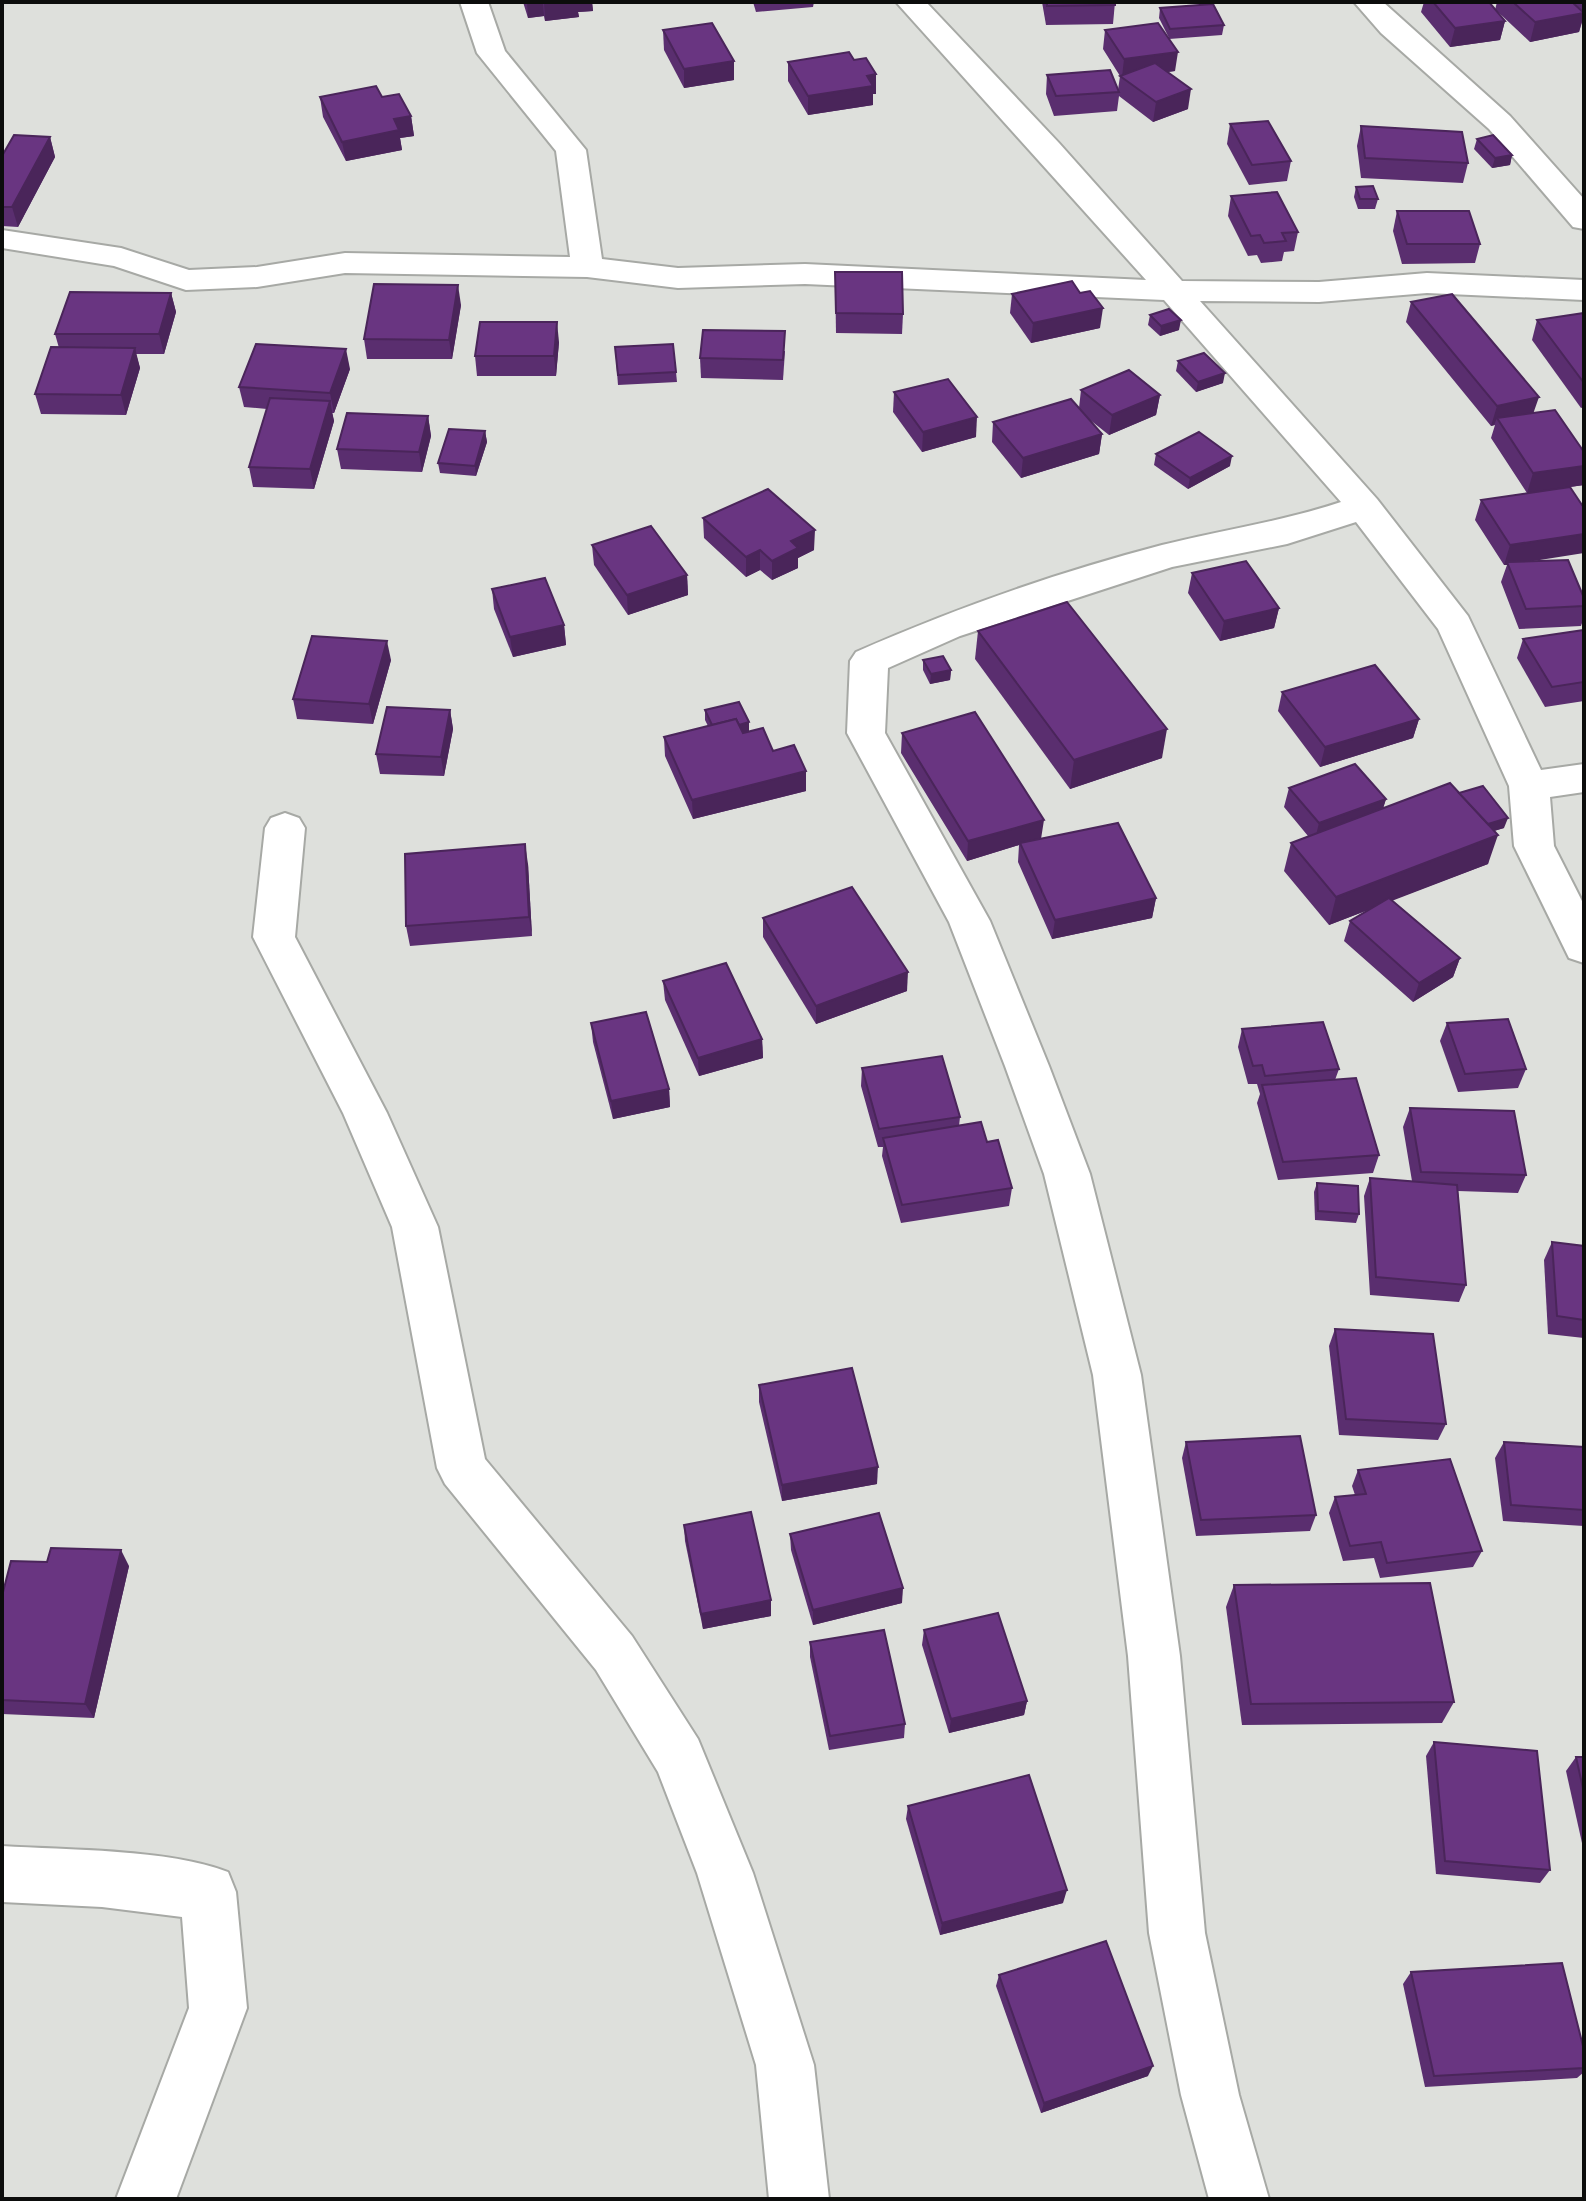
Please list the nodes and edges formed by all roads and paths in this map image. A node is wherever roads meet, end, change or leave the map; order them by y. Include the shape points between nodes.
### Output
1 (474, 2) edge
2 (910, 2) edge
3 (1368, 2) edge
4 (1584, 220) edge
5 (2, 239) edge
6 (587, 267) junction
7 (1584, 290) edge
8 (1174, 291) junction
9 (1364, 507) junction
10 (1584, 778) edge
11 (1529, 786) junction
12 (285, 828) dead end
13 (1584, 947) edge
14 (2, 1874) edge
15 (146, 2199) edge
16 (799, 2199) edge
17 (1239, 2199) edge

1 - 6 street via 491,53 571,150
2 - 8 street
3 - 4 street via 1471,95
5 - 6 street via 121,258 186,280 257,277 345,263
6 - 8 street via 678,278 805,274
7 - 8 street via 1427,283 1319,292
8 - 9 street
9 - 11 street via 1455,625
9 - 17 street via 1287,532 1166,556 947,627 869,661 866,733 969,921 1021,1051 1067,1174 1117,1375 1154,1656 1177,1933 1210,2095
10 - 11 street
11 - 13 street via 1534,846
12 - 16 street via 274,937 365,1113 415,1227 462,1468 614,1653 679,1757 725,1873 785,2065
14 - 15 street via 208,1892 218,2008

